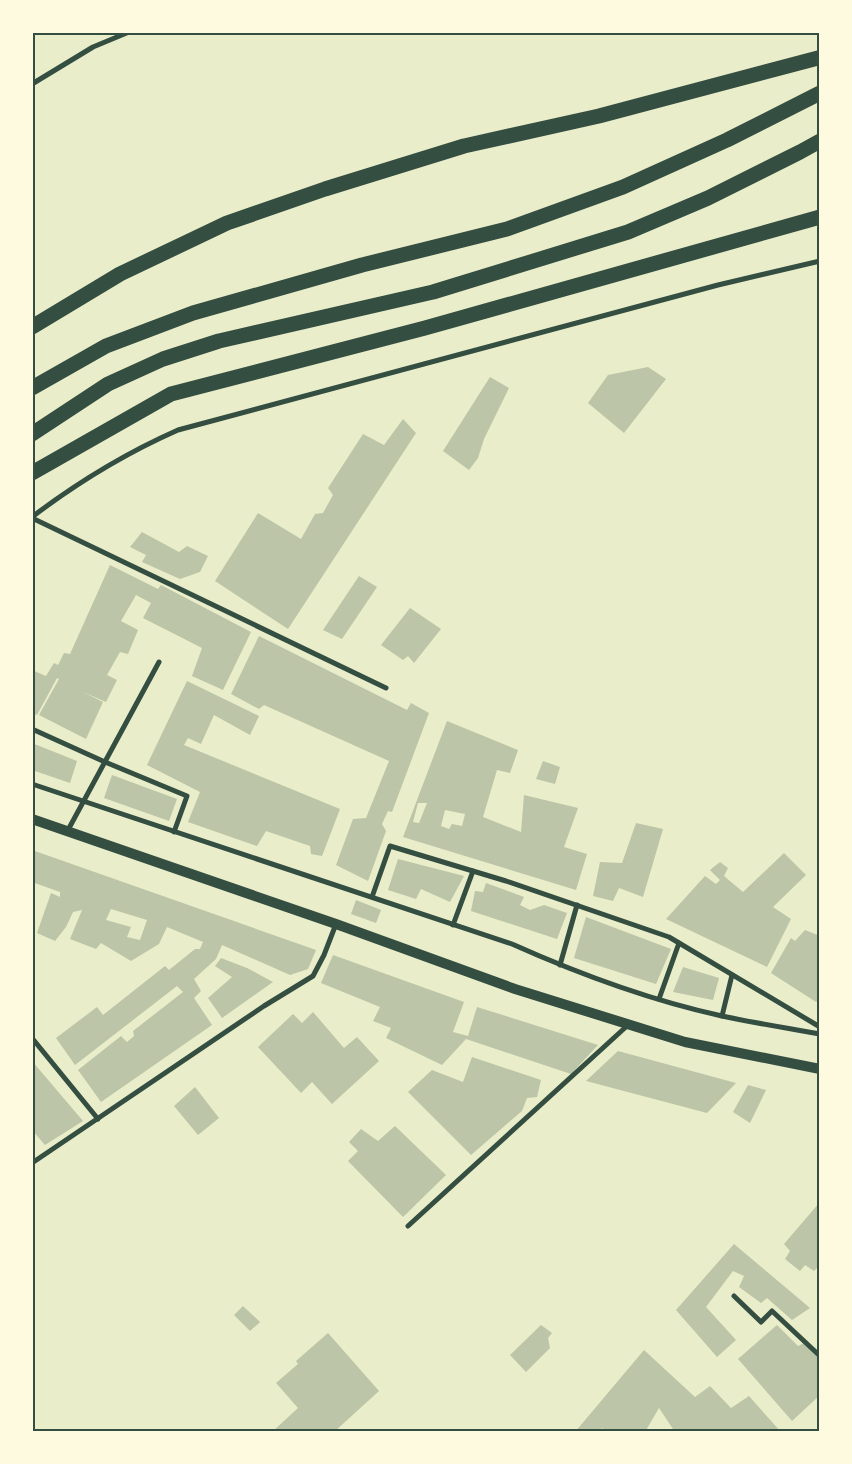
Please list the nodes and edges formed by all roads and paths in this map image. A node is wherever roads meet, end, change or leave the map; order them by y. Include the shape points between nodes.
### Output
1 (129, 32) edge
2 (818, 58) dead end
3 (32, 84) edge
4 (820, 93) edge
5 (820, 141) edge
6 (820, 217) edge
7 (820, 261) edge
8 (32, 327) edge
9 (32, 388) edge
10 (32, 434) edge
11 (32, 473) edge
12 (32, 517) edge
13 (159, 662) dead end
14 (386, 688) dead end
15 (32, 729) edge
16 (105, 762) junction
17 (32, 784) edge
18 (83, 802) junction
19 (32, 819) edge
20 (68, 830) junction
21 (174, 832) junction
22 (472, 871) junction
23 (372, 897) junction
24 (577, 905) junction
25 (336, 924) junction
26 (452, 925) junction
27 (679, 943) junction
28 (560, 966) junction
29 (732, 975) junction
30 (659, 999) junction
31 (722, 1016) junction
32 (628, 1025) junction
33 (820, 1027) edge
34 (820, 1034) edge
35 (32, 1038) edge
36 (820, 1068) edge
37 (98, 1119) junction
38 (33, 1161) edge
39 (408, 1226) dead end
40 (734, 1296) dead end
41 (820, 1356) edge

1 - 3 street via 93,47
2 - 8 highway via 599,116 464,146 325,189 227,223 120,274
4 - 9 highway via 623,187 507,229 362,265 193,313 106,346
5 - 10 highway via 708,198 628,232 433,292 219,341 163,359 108,384
6 - 11 highway via 425,328 171,394
7 - 12 street via 718,285 178,430 107,466
12 - 14 street
13 - 16 street
15 - 16 street
16 - 18 street
16 - 21 street via 187,796
17 - 18 street
18 - 20 street
18 - 21 street
19 - 20 main road
20 - 25 main road
21 - 23 street
22 - 23 street via 390,846
22 - 24 street
22 - 26 street
23 - 26 street
24 - 27 street
24 - 28 street
25 - 32 main road via 515,990
25 - 37 street via 313,976
26 - 28 street via 512,944
27 - 29 street
27 - 30 street
28 - 30 street
29 - 31 street
29 - 33 street
30 - 31 street
31 - 34 street
32 - 36 main road via 685,1042
32 - 39 street
35 - 37 street
37 - 38 street
40 - 41 street via 761,1322 772,1311

